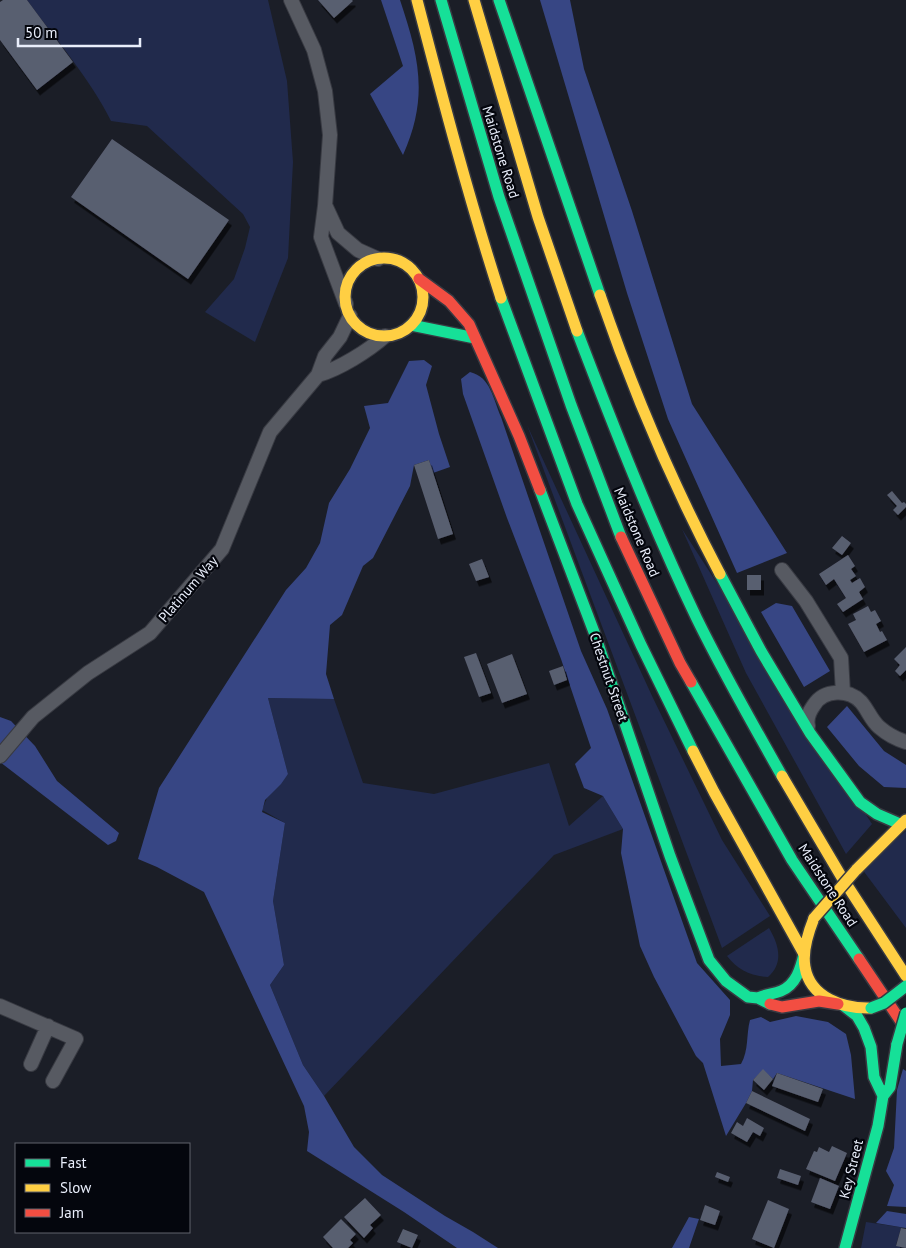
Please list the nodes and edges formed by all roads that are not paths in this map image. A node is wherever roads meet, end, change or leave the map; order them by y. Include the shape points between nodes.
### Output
1 (291, 0) edge
2 (417, 0) edge
3 (442, 0) edge
4 (474, 0) edge
5 (499, 0) edge
6 (325, 206) junction
7 (378, 259) junction
8 (419, 280) junction
9 (348, 310) junction
10 (411, 325) junction
11 (385, 336) junction
12 (475, 338) junction
13 (318, 375) junction
14 (782, 570) dead end
15 (843, 693) junction
16 (810, 733) junction
17 (906, 742) edge
18 (0, 756) edge
19 (903, 822) edge
20 (804, 954) junction
21 (906, 976) edge
22 (906, 986) edge
23 (758, 998) junction
24 (841, 1005) junction
25 (0, 1006) edge
26 (906, 1013) edge
27 (48, 1026) junction
28 (906, 1029) edge
29 (30, 1064) dead end
30 (53, 1081) dead end
31 (882, 1096) junction
32 (845, 1248) edge

1 - 6 street via 314,50 325,91 330,135
2 - 20 main road via 448,121 506,314 577,504 641,645 714,792
3 - 28 main road, Maidstone Road via 498,197 570,405 620,533 680,663 792,860
4 - 21 main road, Maidstone Road via 522,166 560,282 653,520 698,619 781,776 868,921
5 - 16 main road via 604,304 657,443 723,582
6 - 7 street via 338,233 358,250
6 - 9 street via 321,237
7 - 8 main road via 402,262
7 - 9 main road via 356,270 349,280 346,292
8 - 10 main road via 422,304
8 - 12 main road, Chestnut Street via 448,301 469,324
9 - 11 main road via 356,324 365,331
9 - 13 street, Platinum Way via 340,337 325,356
10 - 11 main road
10 - 12 main road
11 - 13 street, Platinum Way via 373,346
12 - 23 main road, Chestnut Street via 520,436 594,632 709,960 726,981 748,997
13 - 18 street, Platinum Way via 270,432 222,549 150,633 88,673 33,717
14 - 15 street via 806,601 841,658
15 - 16 street via 826,694 816,701 808,717
15 - 17 street via 860,701 884,731
16 - 19 main road via 860,802 877,814
19 - 20 main road, bridge via 814,918
20 - 23 main road via 791,983 781,991
20 - 24 main road, Key Street via 808,978 817,990
22 - 24 main road, Chestnut Street, bridge via 884,1003 871,1008
23 - 24 main road, Chestnut Street via 778,1007 819,1001
24 - 31 main road, Key Street via 857,1016 864,1028 871,1047 874,1077
25 - 27 street
26 - 31 main road, Key Street, bridge via 890,1087
27 - 29 street
27 - 30 street via 76,1039
31 - 32 main road, Key Street via 878,1126

